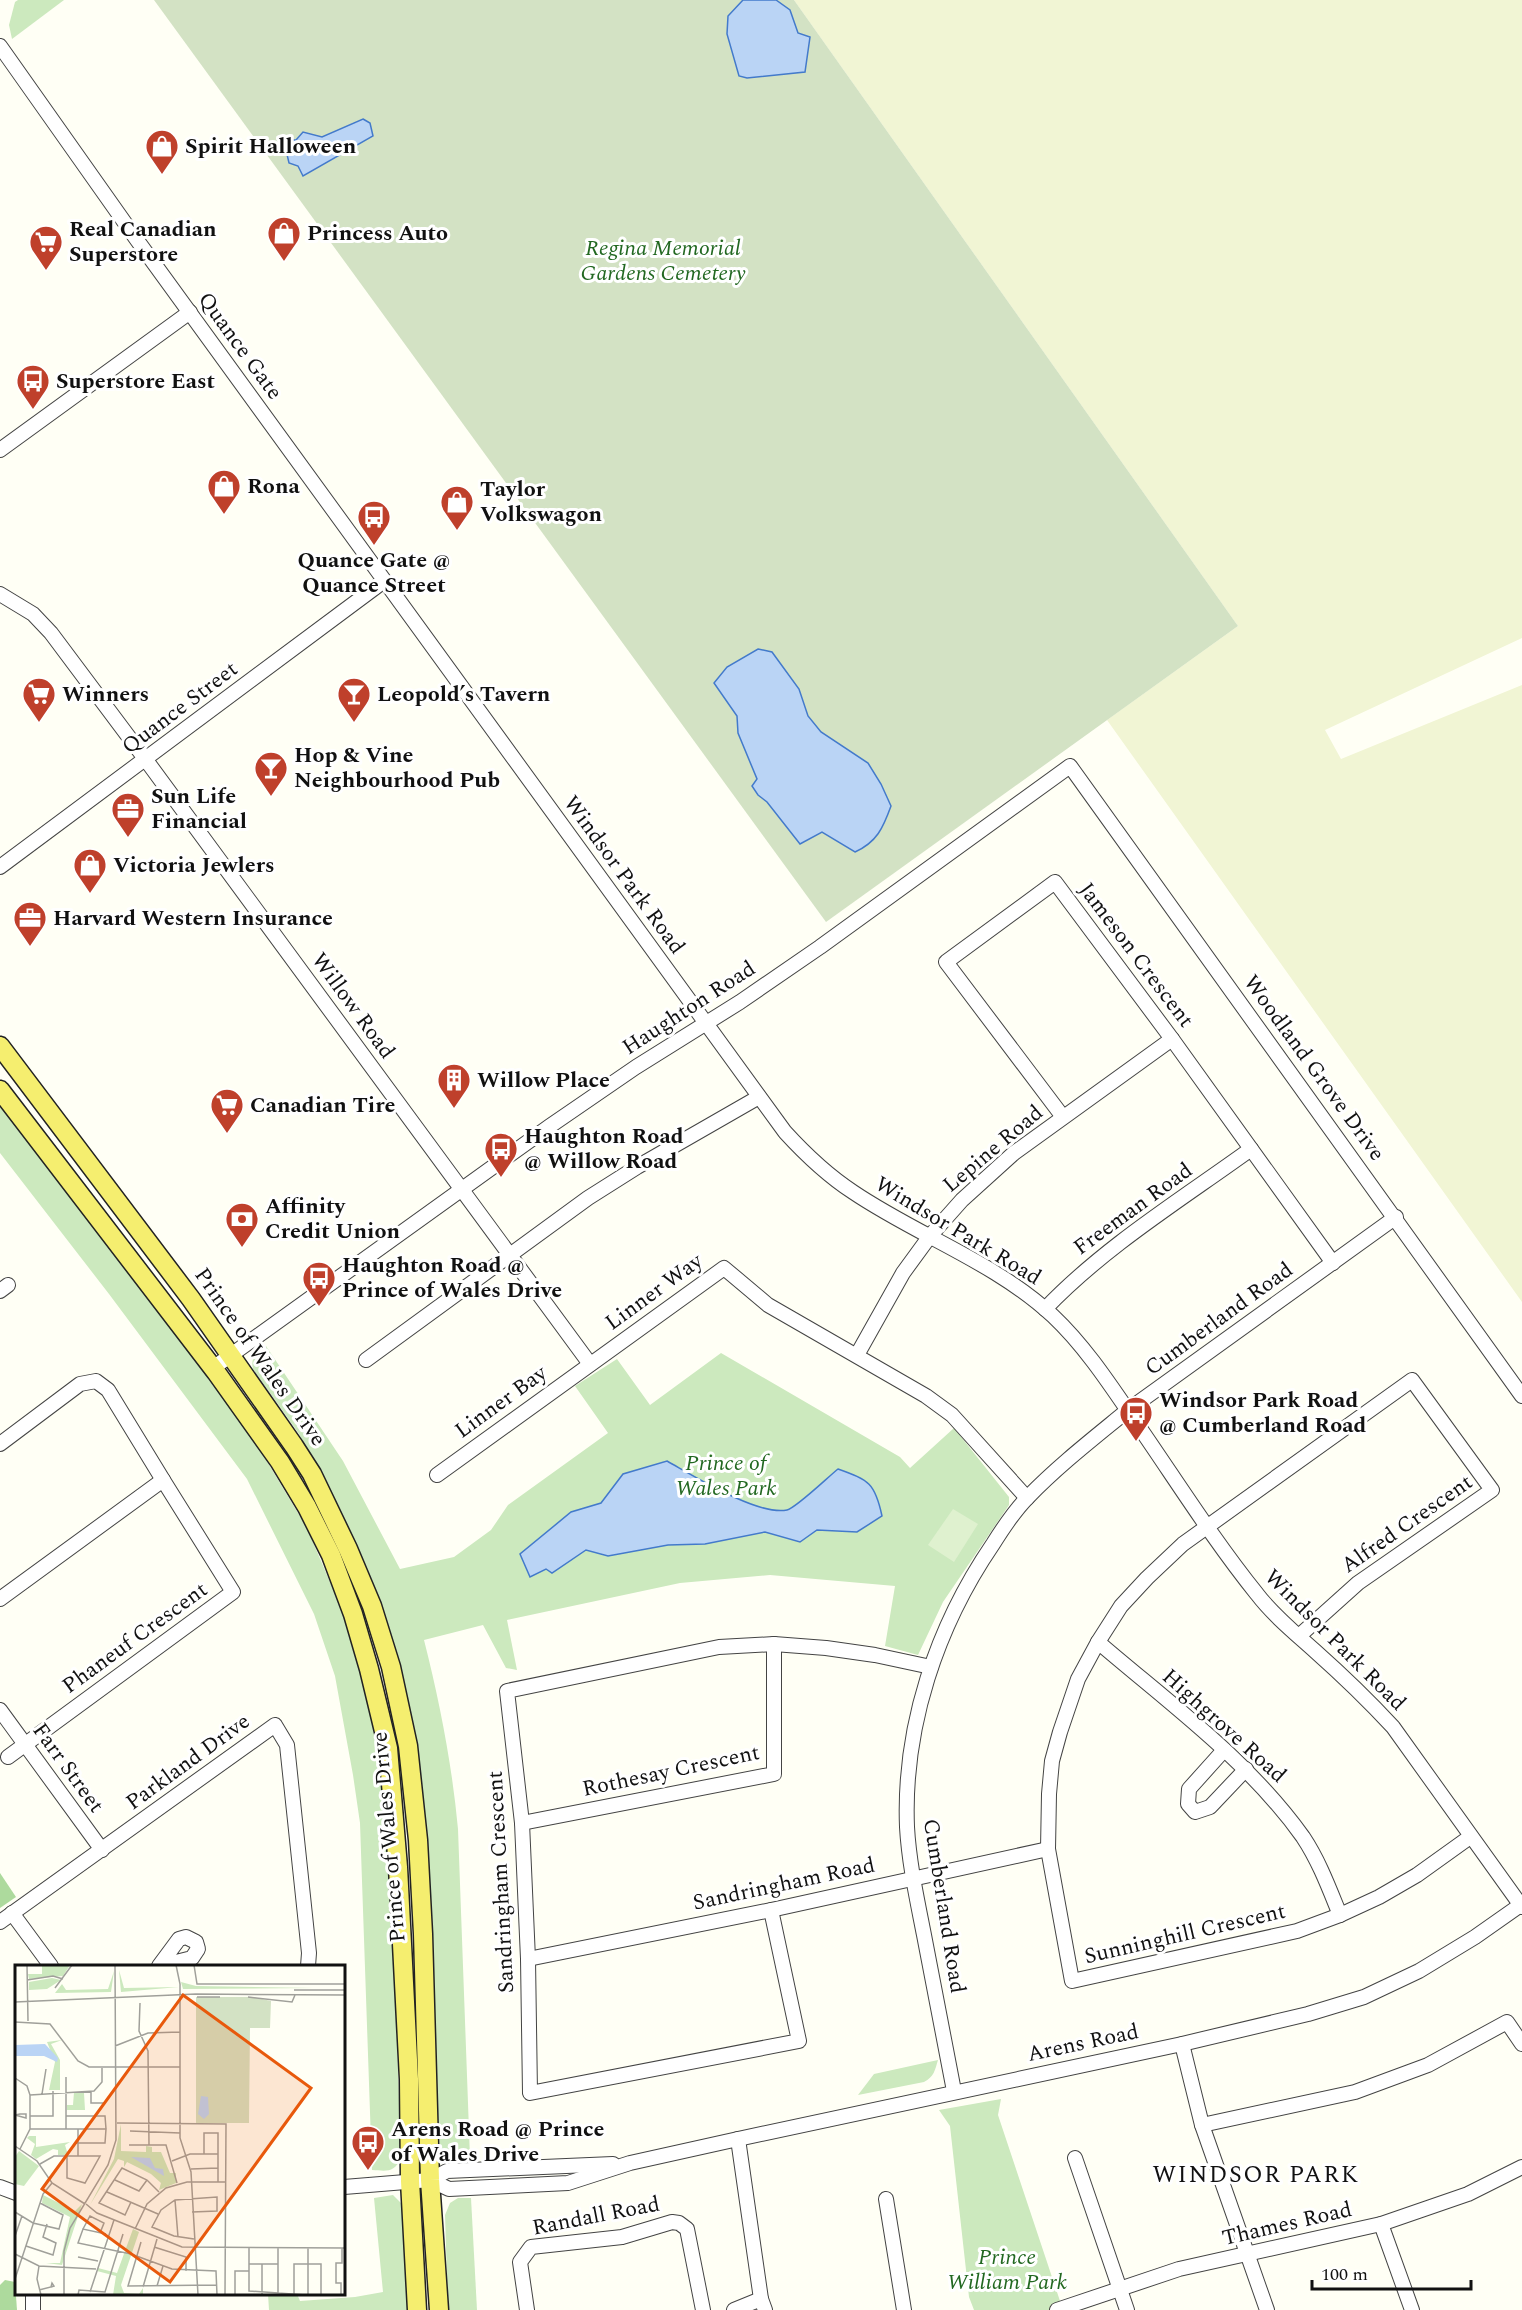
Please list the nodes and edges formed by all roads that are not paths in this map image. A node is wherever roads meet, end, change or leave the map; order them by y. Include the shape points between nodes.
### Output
1 (0, 46) edge
2 (190, 312) junction
3 (0, 450) edge
4 (384, 581) junction
5 (0, 594) edge
6 (146, 760) junction
7 (1070, 766) joint
8 (0, 867) edge
9 (706, 1024) junction
10 (1172, 1039) junction
11 (0, 1046) edge
12 (0, 1090) edge
13 (759, 1097) junction
14 (1064, 1117) junction
15 (1251, 1149) junction
16 (463, 1189) junction
17 (1396, 1218) junction
18 (930, 1236) junction
19 (510, 1254) junction
20 (1333, 1263) junction
21 (1045, 1309) junction
22 (231, 1355) junction
23 (856, 1355) junction
24 (366, 1360) dead end
25 (590, 1364) junction
26 (213, 1368) junction
27 (1522, 1396) edge
28 (1128, 1410) junction
29 (0, 1444) edge
30 (437, 1475) dead end
31 (163, 1480) junction
32 (1027, 1498) junction
33 (1207, 1527) junction
34 (0, 1599) edge
35 (1299, 1636) junction
36 (1098, 1642) junction
37 (774, 1644) junction
38 (930, 1667) junction
39 (0, 1710) edge
40 (24, 1744) junction
41 (1224, 1750) junction
42 (4, 1757) edge
43 (1246, 1769) junction
44 (0, 1770) edge
45 (522, 1823) junction
46 (1470, 1837) junction
47 (1048, 1849) junction
48 (102, 1850) junction
49 (913, 1878) junction
50 (1522, 1905) edge
51 (771, 1910) junction
52 (12, 1913) junction
53 (1340, 1915) junction
54 (0, 1922) edge
55 (528, 1959) junction
56 (50, 1965) edge
57 (308, 1965) edge
58 (1522, 2043) edge
59 (1182, 2044) junction
60 (954, 2091) junction
61 (1202, 2125) junction
62 (738, 2139) junction
63 (1075, 2158) dead end
64 (1522, 2167) edge
65 (430, 2180) junction
66 (410, 2181) junction
67 (0, 2187) edge
68 (345, 2187) edge
69 (15, 2193) edge
70 (886, 2199) dead end
71 (1381, 2224) junction
72 (1246, 2256) junction
73 (1120, 2289) junction
74 (763, 2305) edge
75 (417, 2310) edge
76 (439, 2310) edge
77 (527, 2310) edge
78 (703, 2310) edge
79 (734, 2310) edge
80 (904, 2310) edge
81 (1058, 2310) edge
82 (1127, 2310) edge
83 (1267, 2310) edge
84 (1412, 2310) edge

1 - 2 street, Quance Gate
2 - 3 street
2 - 4 street, Quance Gate
4 - 6 street, Quance Street
4 - 9 street, Windsor Park Road
5 - 6 street via 33,614 51,633
6 - 8 street, Quance Street
6 - 16 street, Willow Road
7 - 9 street, Haughton Road via 820,947
7 - 17 street, Woodland Grove Drive
9 - 13 street, Windsor Park Road
9 - 16 street, Haughton Road via 550,1126
10 - 14 street, Lepine Road
10 - 14 street, Jameson Crescent via 1055,882 946,962
10 - 15 street, Jameson Crescent
11 - 22 main road, Prince of Wales Drive
12 - 26 main road, Prince of Wales Drive
13 - 18 street, Windsor Park Road via 785,1132 826,1172
13 - 19 street via 629,1172
14 - 18 street, Lepine Road via 980,1182
15 - 20 street, Jameson Crescent
15 - 21 street, Freeman Road via 1092,1264
16 - 19 street
16 - 22 street, Haughton Road
17 - 20 street, Cumberland Road
17 - 27 street, Woodland Grove Drive
18 - 21 street, Windsor Park Road via 999,1275
18 - 23 street, Lepine Road via 894,1286
19 - 24 street
19 - 25 street
20 - 28 street, Cumberland Road
21 - 28 street, Windsor Park Road via 1080,1345
22 - 26 street, Haughton Road
22 - 65 main road, Prince of Wales Drive via 312,1474 372,1606 391,1667 408,1746 418,1839
23 - 25 street, Linner Way via 768,1305 724,1268
23 - 32 street, Linner Way via 926,1395 952,1415
25 - 30 street, Linner Bay
26 - 66 main road, Prince of Wales Drive via 307,1507 331,1556 369,1669 388,1748 397,1855 409,2079
28 - 32 street, Cumberland Road
28 - 33 street, Windsor Park Road
29 - 31 street via 80,1384 96,1381 108,1390
31 - 34 street
31 - 40 street, Phaneuf Crescent via 233,1593
32 - 38 street, Cumberland Road via 970,1578
33 - 35 street, Windsor Park Road via 1258,1596
33 - 35 street, Alfred Crescent via 1412,1380 1492,1490 1358,1583
33 - 36 street, Sunninghill Crescent via 1147,1578 1121,1606
35 - 46 street, Windsor Park Road via 1392,1727
36 - 41 street, Highgrove Road
36 - 47 street, Sunninghill Crescent via 1078,1679 1052,1761
37 - 38 street, Sandringham Crescent via 866,1653
37 - 45 street, Rothesay Crescent via 774,1774
37 - 45 street, Sandringham Crescent via 718,1647 507,1690
38 - 49 street, Cumberland Road via 916,1724 908,1789
39 - 40 street, Farr Street
40 - 42 street
40 - 48 street, Farr Street
41 - 43 street, Highgrove Road
41 - 43 street via 1190,1789 1188,1804 1195,1812 1210,1807
42 - 44 street
43 - 53 street, Highgrove Road via 1304,1838
45 - 55 street, Sandringham Crescent
46 - 50 street, Windsor Park Road
46 - 53 street, Sunninghill Crescent via 1417,1875
47 - 49 street, Sandringham Road
47 - 53 street, Sunninghill Crescent via 1072,1981 1297,1931
48 - 52 street, Parkland Drive
48 - 57 street, Parkland Drive via 275,1725 287,1745
49 - 51 street, Sandringham Road
49 - 60 street, Cumberland Road
50 - 59 street, Arens Road via 1428,1966 1364,1997
51 - 55 street, Sandringham Road
51 - 55 street, Sandringham Crescent via 799,2041 530,2093
52 - 54 street, Parkland Drive
52 - 56 street
58 - 61 street via 1507,2022 1428,2065 1356,2092
59 - 60 street, Arens Road
59 - 61 street
60 - 62 street, Arens Road
61 - 72 street
62 - 65 street, Arens Road via 630,2163 447,2171
62 - 74 street
63 - 73 street
64 - 71 street, Thames Road via 1468,2194
65 - 66 street, Arens Road
65 - 76 main road, Prince of Wales Drive
66 - 68 street, Arens Road
66 - 75 main road, Prince of Wales Drive
67 - 69 street
70 - 80 street
71 - 72 street, Thames Road
71 - 84 street
72 - 73 street, Thames Road via 1179,2269
72 - 83 street
73 - 81 street, Thames Road
73 - 82 street
74 - 79 street
77 - 78 street, Randall Road via 519,2262 531,2247 622,2237 672,2222 687,2229

